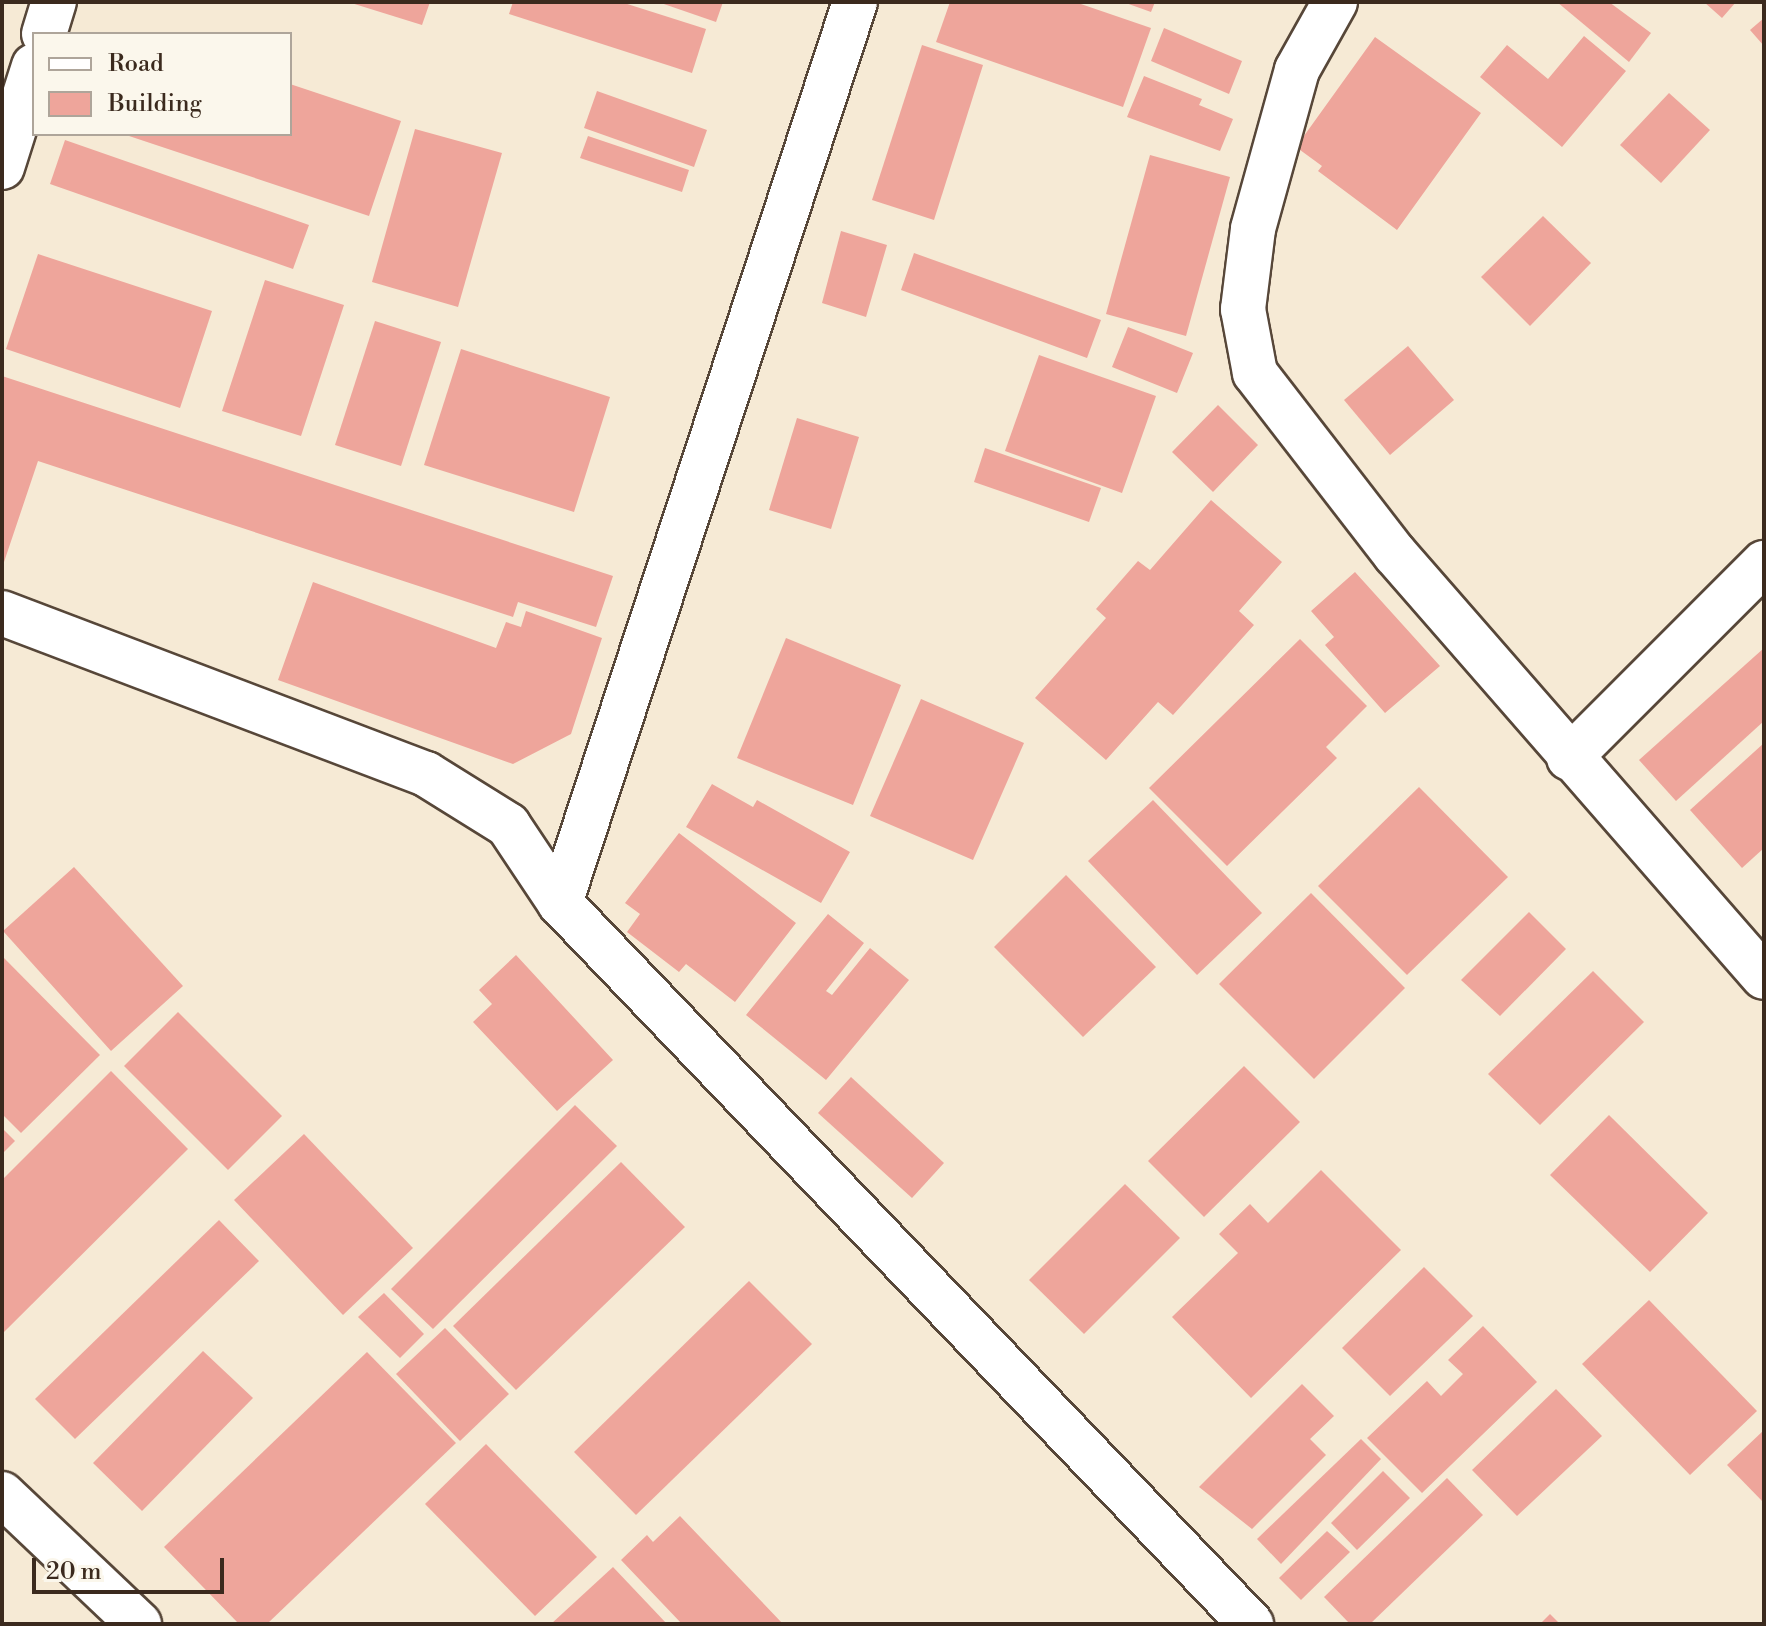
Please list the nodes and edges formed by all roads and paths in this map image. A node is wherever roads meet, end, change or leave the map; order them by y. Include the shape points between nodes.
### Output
1 (54, 2) edge
2 (855, 2) edge
3 (1335, 2) edge
4 (45, 32) edge
5 (32, 72) edge
6 (2, 167) edge
7 (1764, 563) edge
8 (2, 613) edge
9 (1569, 758) junction
10 (560, 903) junction
11 (1764, 977) edge
12 (2, 1494) edge
13 (139, 1624) edge
14 (1251, 1624) edge

1 - 4 street
2 - 10 street
3 - 9 street via 1297,70 1253,229 1243,309 1255,373 1395,554
5 - 6 street
7 - 9 street
8 - 10 street via 426,774 508,825
9 - 11 street
10 - 14 street
12 - 13 street

